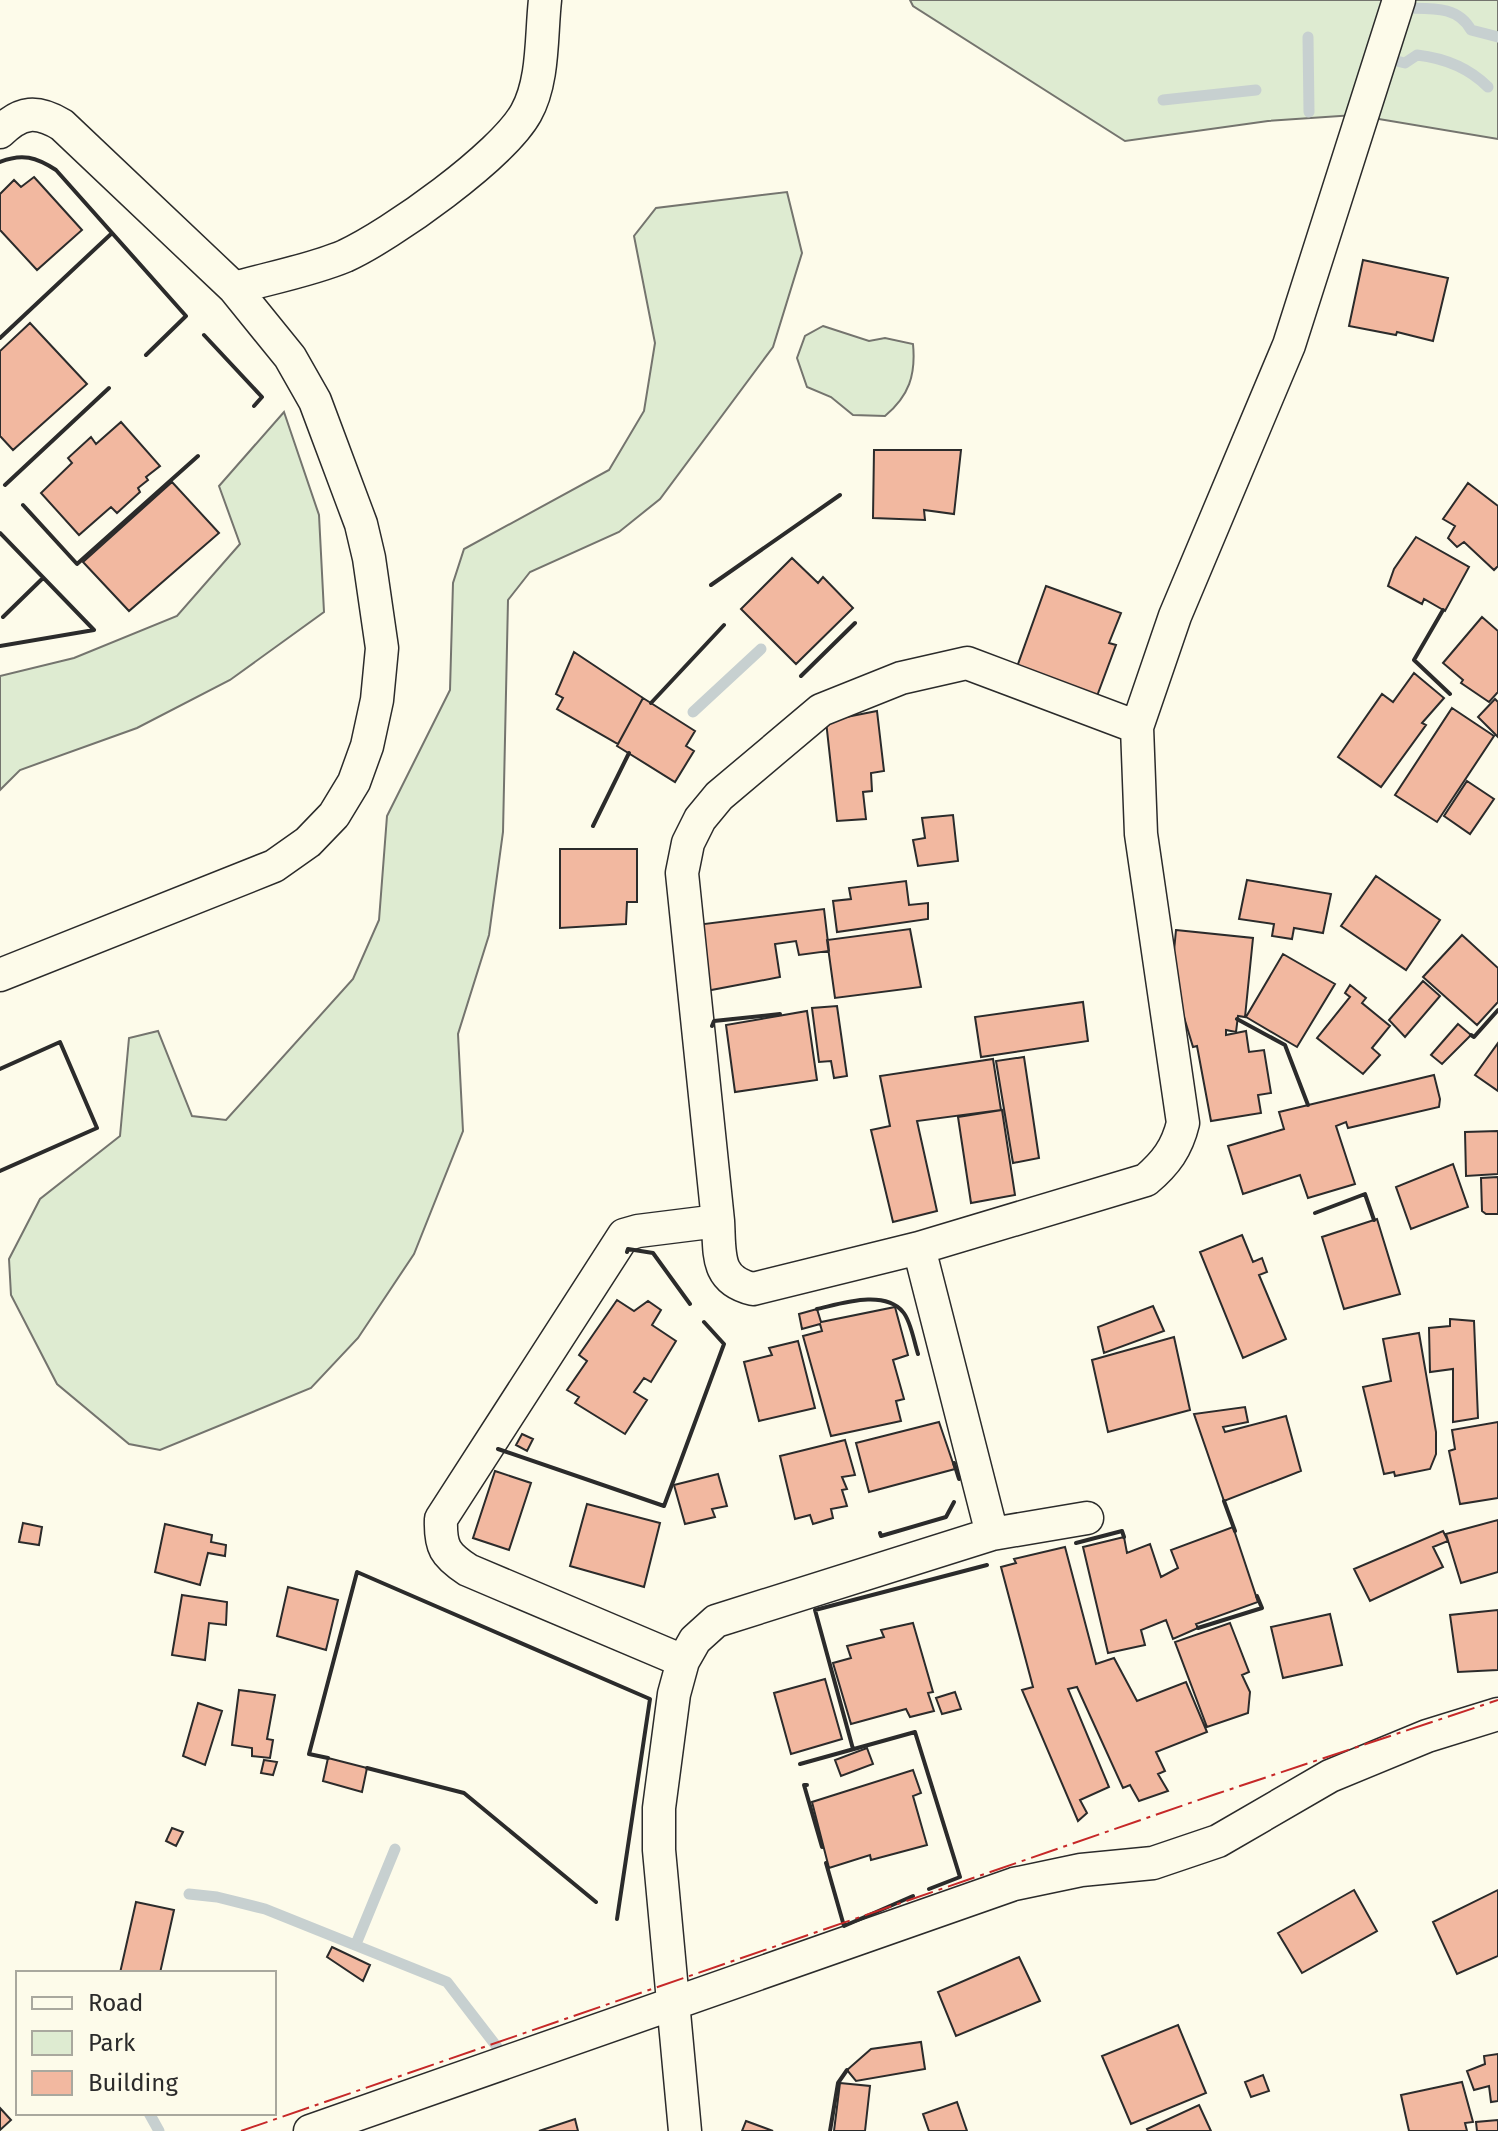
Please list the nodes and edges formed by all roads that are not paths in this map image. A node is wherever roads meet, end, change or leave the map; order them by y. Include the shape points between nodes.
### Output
1 (545, 0) edge
2 (1399, 0) edge
3 (0, 132) edge
4 (234, 288) junction
5 (1137, 727) junction
6 (0, 975) edge
7 (718, 1221) junction
8 (919, 1248) junction
9 (1087, 1518) dead end
10 (992, 1534) junction
11 (683, 1661) junction
12 (1498, 1714) edge
13 (673, 2004) junction
14 (310, 2131) edge
15 (685, 2131) edge

1 - 4 street via 536,89 526,113 496,150 399,226 344,256
2 - 5 street via 1289,345 1175,616
3 - 4 street via 26,114 46,115 62,125
4 - 6 street via 290,357 315,401 361,524 382,648 367,746 334,815 274,866
5 - 7 street via 967,663 940,668 821,710 709,807 688,843 682,873
5 - 8 street via 1141,834 1183,1123 1178,1146 1146,1180
7 - 8 street via 720,1263 738,1286 753,1289
7 - 11 street via 624,1235 441,1519 440,1538 449,1558 468,1570
8 - 10 street
9 - 10 street
10 - 11 street via 716,1621 695,1640
11 - 13 street via 659,1808
12 - 13 street via 1330,1776 1218,1841 1153,1863 1014,1884
13 - 14 street
13 - 15 street

